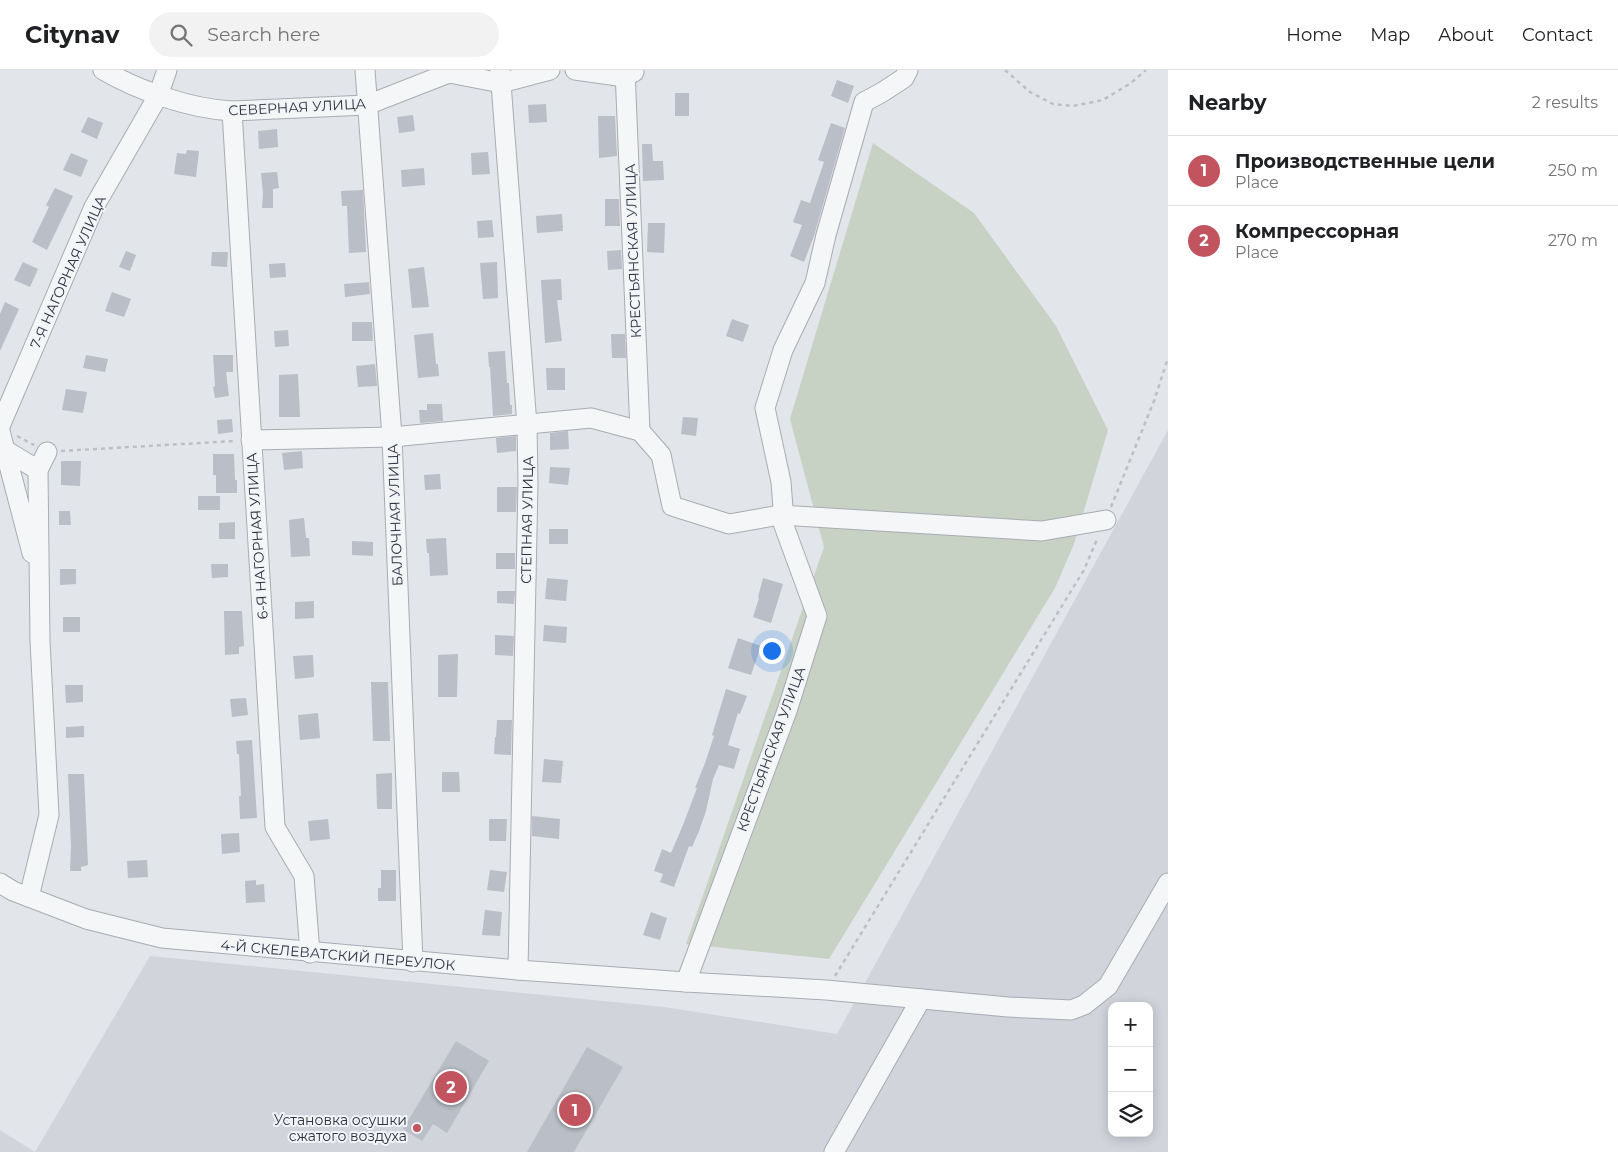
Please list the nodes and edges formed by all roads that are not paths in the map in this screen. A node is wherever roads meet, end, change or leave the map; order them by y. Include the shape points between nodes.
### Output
1 (103, 70) edge
2 (167, 70) edge
3 (365, 70) edge
4 (550, 70) edge
5 (575, 70) edge
6 (908, 70) edge
7 (629, 72) edge
8 (500, 77) edge
9 (158, 96) junction
10 (367, 105) junction
11 (232, 111) junction
12 (527, 425) junction
13 (0, 426) edge
14 (640, 431) junction
15 (392, 437) junction
16 (251, 440) junction
17 (6, 446) edge
18 (47, 452) road end
19 (38, 470) junction
20 (0, 490) edge
21 (780, 515) junction
22 (1106, 520) road end
23 (39, 583) junction
24 (0, 883) edge
25 (1168, 883) edge
26 (30, 897) junction
27 (310, 953) junction
28 (413, 962) junction
29 (518, 970) junction
30 (686, 982) junction
31 (921, 999) junction
32 (842, 1150) edge

1 - 9 street, СЕВЕРНАЯ УЛИЦА
2 - 9 street
3 - 10 street, БАЛОЧНАЯ УЛИЦА
4 - 8 street, СЕВЕРНАЯ УЛИЦА
5 - 7 street
6 - 21 street via 904,78 864,102 815,283 784,350 765,408 781,482 783,508
7 - 14 street, КРЕСТЬЯНСКАЯ УЛИЦА
8 - 10 street, СЕВЕРНАЯ УЛИЦА via 449,73
8 - 12 street, СТЕПНАЯ УЛИЦА
9 - 11 street, СЕВЕРНАЯ УЛИЦА via 214,110
9 - 13 street, 7-Я НАГОРНАЯ УЛИЦА via 94,207
10 - 11 street, СЕВЕРНАЯ УЛИЦА
10 - 15 street, БАЛОЧНАЯ УЛИЦА
11 - 16 street, 6-Я НАГОРНАЯ УЛИЦА
12 - 14 street via 591,418
12 - 15 street
12 - 29 street, СТЕПНАЯ УЛИЦА
14 - 21 street via 661,455 672,506 729,524
15 - 16 street
15 - 28 street, БАЛОЧНАЯ УЛИЦА
16 - 27 street, 6-Я НАГОРНАЯ УЛИЦА via 275,827 304,876
17 - 19 street
17 - 20 street
17 - 23 street
18 - 19 street
19 - 23 street
21 - 22 street via 1042,531
21 - 30 street, КРЕСТЬЯНСКАЯ УЛИЦА via 817,616 787,711
23 - 26 street via 49,815
24 - 26 street, 4-Й СКЕЛЕВАТСКИЙ ПЕРЕУЛОК
25 - 31 street, 4-Й СКЕЛЕВАТСКИЙ ПЕРЕУЛОК via 1108,986 1084,1005 1071,1010 1008,1008
26 - 27 street, 4-Й СКЕЛЕВАТСКИЙ ПЕРЕУЛОК via 86,919 162,938
27 - 28 street, 4-Й СКЕЛЕВАТСКИЙ ПЕРЕУЛОК
28 - 29 street, 4-Й СКЕЛЕВАТСКИЙ ПЕРЕУЛОК
29 - 30 street, 4-Й СКЕЛЕВАТСКИЙ ПЕРЕУЛОК
30 - 31 street, 4-Й СКЕЛЕВАТСКИЙ ПЕРЕУЛОК
31 - 32 street

